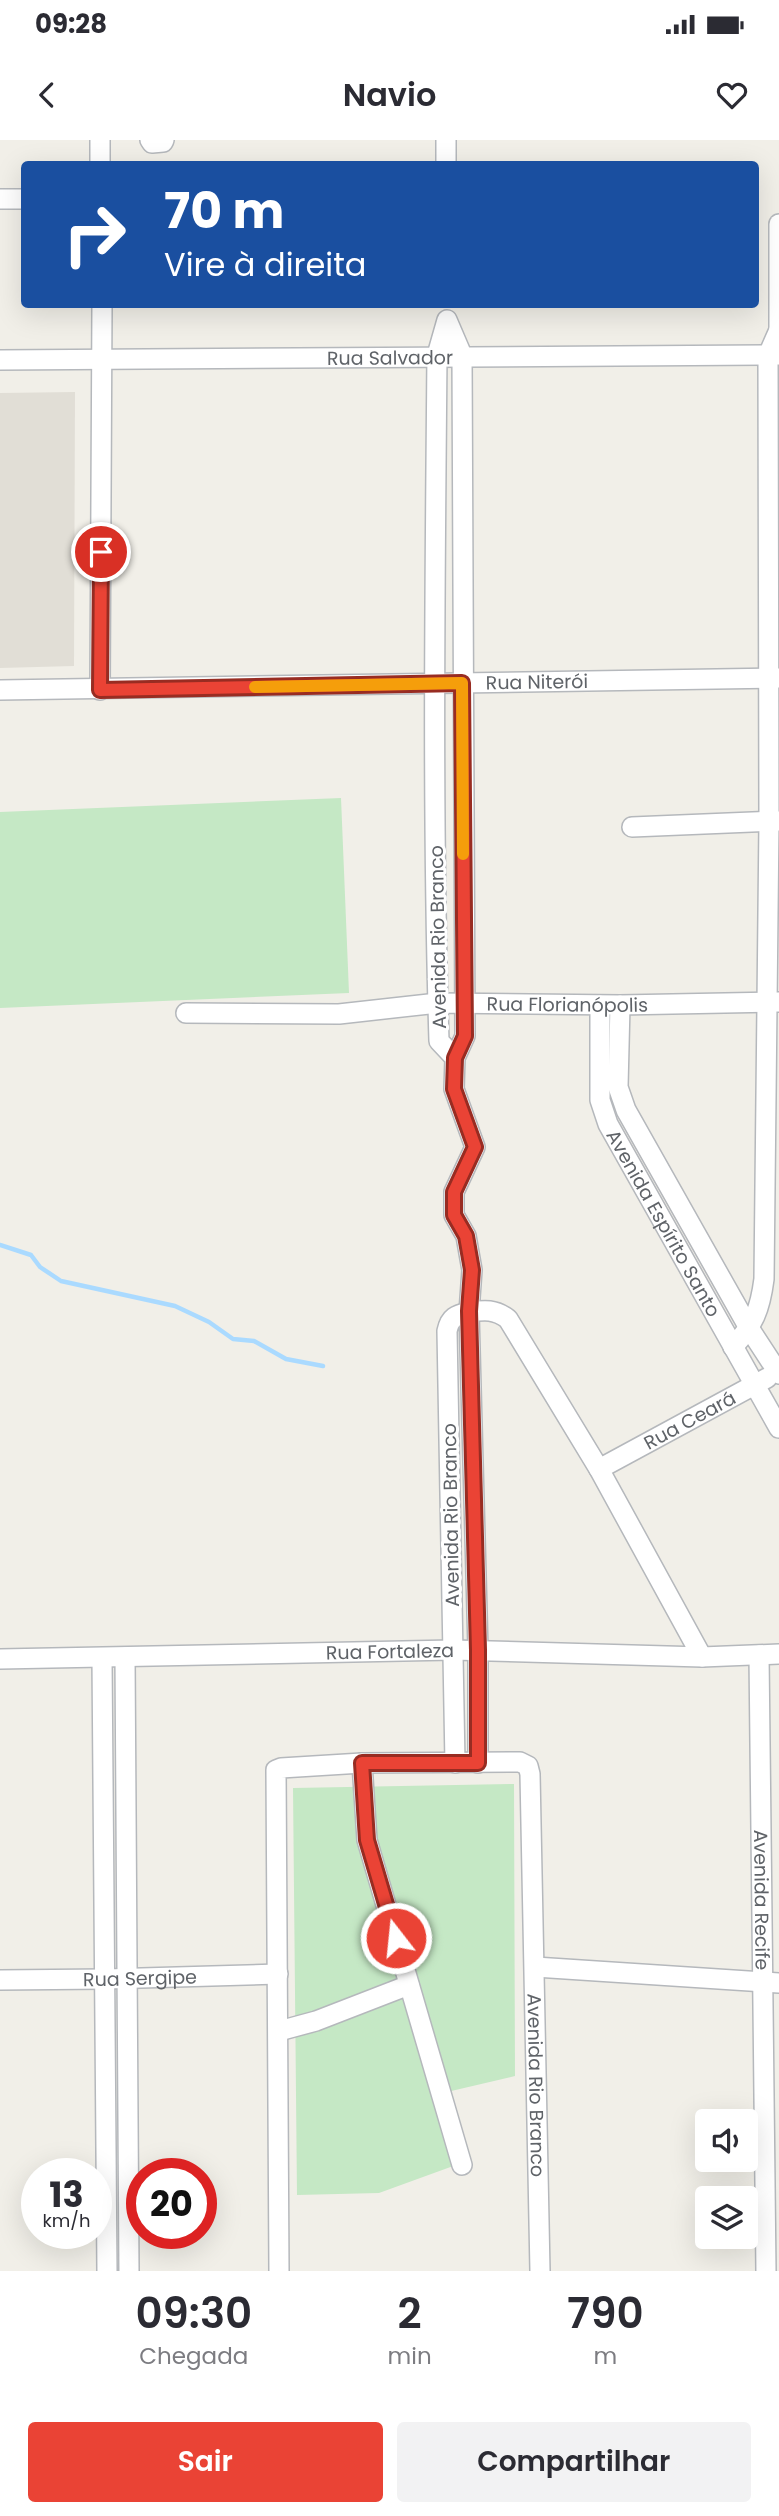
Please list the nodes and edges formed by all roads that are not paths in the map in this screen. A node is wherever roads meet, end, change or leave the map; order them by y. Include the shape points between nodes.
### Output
1 (100, 140) edge
2 (150, 140) edge
3 (164, 140) edge
4 (446, 140) edge
5 (100, 161) edge
6 (446, 161) edge
7 (0, 199) edge
8 (21, 199) edge
9 (779, 224) edge
10 (102, 308) edge
11 (447, 312) edge
12 (779, 331) edge
13 (437, 355) junction
14 (462, 355) junction
15 (774, 355) edge
16 (103, 358) junction
17 (0, 360) edge
18 (462, 459) junction
19 (436, 460) junction
20 (774, 501) edge
21 (435, 561) junction
22 (462, 561) junction
23 (774, 678) edge
24 (435, 683) junction
25 (462, 683) junction
26 (0, 690) edge
27 (100, 690) junction
28 (774, 821) edge
29 (632, 827) dead end
30 (463, 835) junction
31 (436, 836) junction
32 (774, 907) edge
33 (437, 911) junction
34 (464, 911) junction
35 (773, 1002) edge
36 (438, 1003) junction
37 (465, 1003) junction
38 (610, 1005) junction
39 (186, 1013) dead end
40 (455, 1058) junction
41 (773, 1118) edge
42 (469, 1311) junction
43 (749, 1328) junction
44 (733, 1347) junction
45 (779, 1369) edge
46 (756, 1385) junction
47 (779, 1428) edge
48 (598, 1469) junction
49 (450, 1471) junction
50 (474, 1471) junction
51 (451, 1553) junction
52 (476, 1553) junction
53 (453, 1650) junction
54 (478, 1650) junction
55 (769, 1655) edge
56 (125, 1657) junction
57 (702, 1657) junction
58 (103, 1658) junction
59 (0, 1659) edge
60 (362, 1763) junction
61 (455, 1763) junction
62 (478, 1763) junction
63 (126, 1778) junction
64 (104, 1779) junction
65 (127, 1850) junction
66 (105, 1851) junction
67 (535, 1967) junction
68 (278, 1974) junction
69 (107, 1979) junction
70 (129, 1979) junction
71 (0, 1980) edge
72 (770, 1981) edge
73 (409, 1985) junction
74 (279, 2031) junction
75 (129, 2077) junction
76 (107, 2078) junction
77 (771, 2082) edge
78 (107, 2158) edge
79 (129, 2158) edge
80 (462, 2165) dead end
81 (772, 2186) edge
82 (107, 2249) edge
83 (130, 2249) edge
84 (107, 2271) edge
85 (130, 2271) edge
86 (279, 2271) edge
87 (540, 2271) edge
88 (766, 2271) edge

1 - 5 street
2 - 3 street
4 - 6 street
7 - 8 street
9 - 12 street
10 - 16 street
11 - 13 street, Avenida Rio Branco
11 - 14 street, Avenida Rio Branco
12 - 15 street
13 - 14 street, Rua Salvador
13 - 16 street, Rua Salvador
13 - 19 street, Avenida Rio Branco
14 - 15 street, Rua Salvador
14 - 18 street, Avenida Rio Branco
15 - 20 street
16 - 17 street, Rua Salvador
16 - 27 street
18 - 19 street
18 - 22 street, Avenida Rio Branco
19 - 21 street, Avenida Rio Branco
20 - 23 street
21 - 22 street
21 - 24 street, Avenida Rio Branco
22 - 25 street, Avenida Rio Branco
23 - 25 street, Rua Niterói
23 - 28 street
24 - 25 street, Rua Niterói
24 - 27 street, Rua Niterói
24 - 31 street, Avenida Rio Branco
25 - 30 street, Avenida Rio Branco
26 - 27 street, Rua Niterói
28 - 29 street
28 - 32 street
30 - 31 street
30 - 34 street, Avenida Rio Branco
31 - 33 street, Avenida Rio Branco
32 - 35 street
33 - 34 street
33 - 36 street, Avenida Rio Branco
34 - 37 street, Avenida Rio Branco
35 - 38 street, Rua Florianópolis
35 - 41 street
36 - 37 street, Rua Florianópolis
36 - 39 street, Rua Florianópolis via 339,1014
36 - 40 street, Avenida Rio Branco via 439,1041
37 - 38 street, Rua Florianópolis
37 - 40 street, Avenida Rio Branco via 465,1036
38 - 43 street, Avenida Espírito Santo via 618,1087 626,1110
38 - 44 street, Avenida Espírito Santo via 600,1100 608,1124
40 - 42 street via 454,1089 475,1147 454,1192 454,1215 466,1236 472,1270
41 - 43 street via 764,1279 760,1306
42 - 48 street via 490,1310 508,1319
42 - 49 street, Avenida Rio Branco via 449,1321 447,1331
42 - 50 street, Avenida Rio Branco
43 - 44 street
43 - 45 street, Avenida Espírito Santo
44 - 46 street, Avenida Espírito Santo
45 - 46 street, Rua Ceará
46 - 47 street, Avenida Espírito Santo
46 - 48 street, Rua Ceará
48 - 57 street
49 - 50 street
49 - 51 street, Avenida Rio Branco
50 - 52 street, Avenida Rio Branco
51 - 52 street
51 - 53 street, Avenida Rio Branco
52 - 54 street, Avenida Rio Branco
53 - 54 street, Rua Fortaleza
53 - 56 street, Rua Fortaleza
53 - 61 street, Avenida Rio Branco
54 - 57 street, Rua Fortaleza
54 - 62 street, Avenida Rio Branco
55 - 57 street, Rua Fortaleza
55 - 72 street, Avenida Recife
56 - 58 street, Rua Fortaleza
56 - 63 street
58 - 59 street, Rua Fortaleza
58 - 64 street
60 - 61 street
60 - 68 street via 276,1770
60 - 73 street via 367,1840
61 - 62 street
62 - 67 street, Avenida Rio Branco via 520,1762 528,1766
63 - 64 street
63 - 65 street
64 - 66 street
65 - 66 street
65 - 70 street
66 - 69 street
67 - 72 street
67 - 87 street, Avenida Rio Branco
68 - 70 street, Rua Sergipe
68 - 74 street
69 - 70 street, Rua Sergipe
69 - 71 street, Rua Sergipe
69 - 76 street
70 - 75 street
72 - 77 street, Avenida Recife
73 - 74 street
73 - 80 street
74 - 86 street
75 - 76 street
75 - 79 street
76 - 78 street
77 - 81 street, Avenida Recife
81 - 88 street, Avenida Recife
82 - 84 street
83 - 85 street

